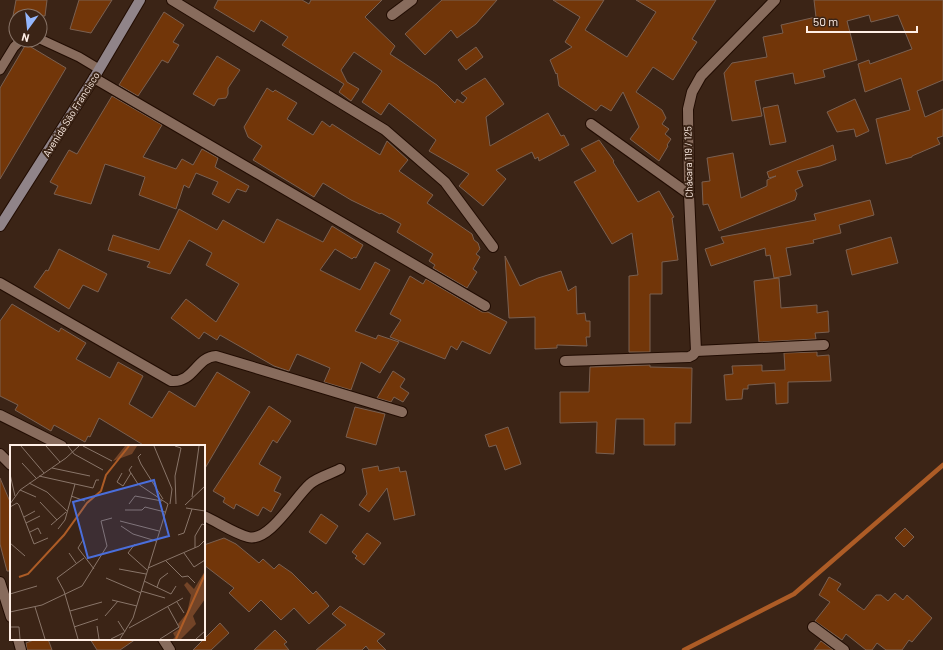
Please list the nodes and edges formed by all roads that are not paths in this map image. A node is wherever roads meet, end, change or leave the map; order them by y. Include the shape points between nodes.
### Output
1 (140, 0) edge
2 (172, 0) edge
3 (412, 0) edge
4 (775, 0) edge
5 (392, 15) dead end
6 (48, 43) edge
7 (13, 48) edge
8 (0, 70) edge
9 (97, 73) junction
10 (591, 124) dead end
11 (689, 194) junction
12 (0, 226) edge
13 (493, 247) dead end
14 (0, 283) edge
15 (486, 306) dead end
16 (824, 345) dead end
17 (695, 353) junction
18 (565, 361) dead end
19 (402, 412) dead end
20 (0, 415) edge
21 (60, 445) edge
22 (0, 454) edge
23 (10, 465) edge
24 (340, 469) dead end
25 (205, 516) edge
26 (0, 582) edge
27 (10, 614) edge
28 (813, 627) dead end
29 (18, 640) edge
30 (163, 640) edge
31 (21, 650) edge
32 (170, 650) edge
33 (844, 650) edge

1 - 9 street, Avenida São Francisco
2 - 13 street via 385,130 445,182
3 - 5 street
4 - 11 street, Chácara 119 / 125 via 701,76 692,92 688,109
6 - 9 lane via 79,57
7 - 8 lane
9 - 12 street, Avenida São Francisco
9 - 15 street
10 - 11 street
11 - 17 street, Chácara 119 / 125
14 - 19 street via 171,381 179,382 207,357 216,356
16 - 17 street
17 - 18 street
20 - 21 street
22 - 23 street
24 - 25 street via 311,483 269,532 257,537 249,538
26 - 27 street
28 - 33 street
29 - 31 street
30 - 32 street

